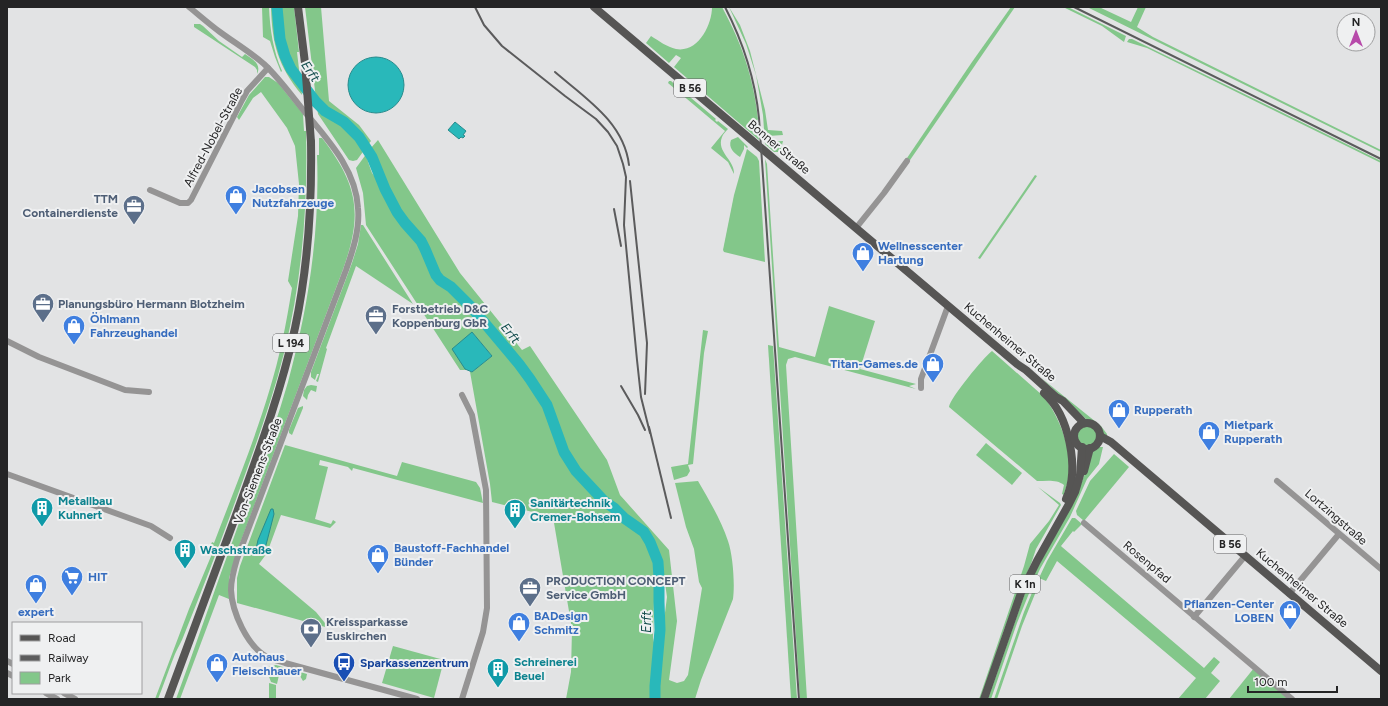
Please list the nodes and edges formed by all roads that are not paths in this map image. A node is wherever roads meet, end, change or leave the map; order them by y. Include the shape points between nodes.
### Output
1 (189, 7) edge
2 (298, 7) edge
3 (594, 7) edge
4 (268, 68) junction
5 (907, 161) dead end
6 (150, 190) dead end
7 (856, 228) junction
8 (948, 306) junction
9 (7, 341) edge
10 (1028, 372) junction
11 (921, 388) dead end
12 (149, 392) dead end
13 (462, 395) dead end
14 (1080, 425) junction
15 (1092, 444) junction
16 (7, 474) edge
17 (1277, 481) dead end
18 (1084, 524) dead end
19 (1339, 534) junction
20 (170, 538) dead end
21 (1245, 556) junction
22 (1037, 561) junction
23 (1381, 569) edge
24 (1289, 594) junction
25 (1194, 617) junction
26 (1381, 671) edge
27 (48, 694) edge
28 (66, 694) edge
29 (57, 699) edge
30 (75, 699) edge
31 (168, 699) edge
32 (417, 699) edge
33 (462, 699) edge
34 (984, 699) edge
35 (1292, 699) edge

1 - 4 street
2 - 31 main road, L 194, bridge via 311,142 308,242 301,292 275,403
3 - 7 main road, Bonner Straße / B 56
4 - 6 street, Alfred-Nobel-Straße via 247,91 191,200 188,203 180,203
4 - 32 street, Von-Siemens-Straße via 320,130 345,165 358,201 359,213 354,246 346,270 237,559 232,580 232,597 236,613 250,640 267,656 291,665
5 - 7 street
7 - 8 main road, Bonner Straße / B 56
8 - 10 main road, Kuchenheimer Straße / B 56
8 - 11 street via 921,379
9 - 12 street via 39,357 125,390
10 - 14 main road, Kuchenheimer Straße / B 56 via 1067,405
10 - 22 main road, K 1n via 1061,416 1069,445 1072,474 1068,494 1038,548
13 - 33 street via 472,414 486,490 487,608 483,632
14 - 15 main road via 1090,423 1098,430
14 - 15 main road via 1074,432 1077,444
15 - 21 main road, Kuchenheimer Straße / B 56 via 1111,442
15 - 22 main road, K 1n via 1069,504
16 - 20 street via 151,526
17 - 19 street, Lortzingstraße
18 - 25 street, Rosenpfad
19 - 23 street, Lortzingstraße
19 - 24 street
21 - 24 main road, Kuchenheimer Straße / B 56
21 - 25 street
22 - 34 main road, K 1n via 1013,612
24 - 26 main road, Kuchenheimer Straße / B 56
25 - 35 street, Rosenpfad
27 - 29 street
28 - 30 street

